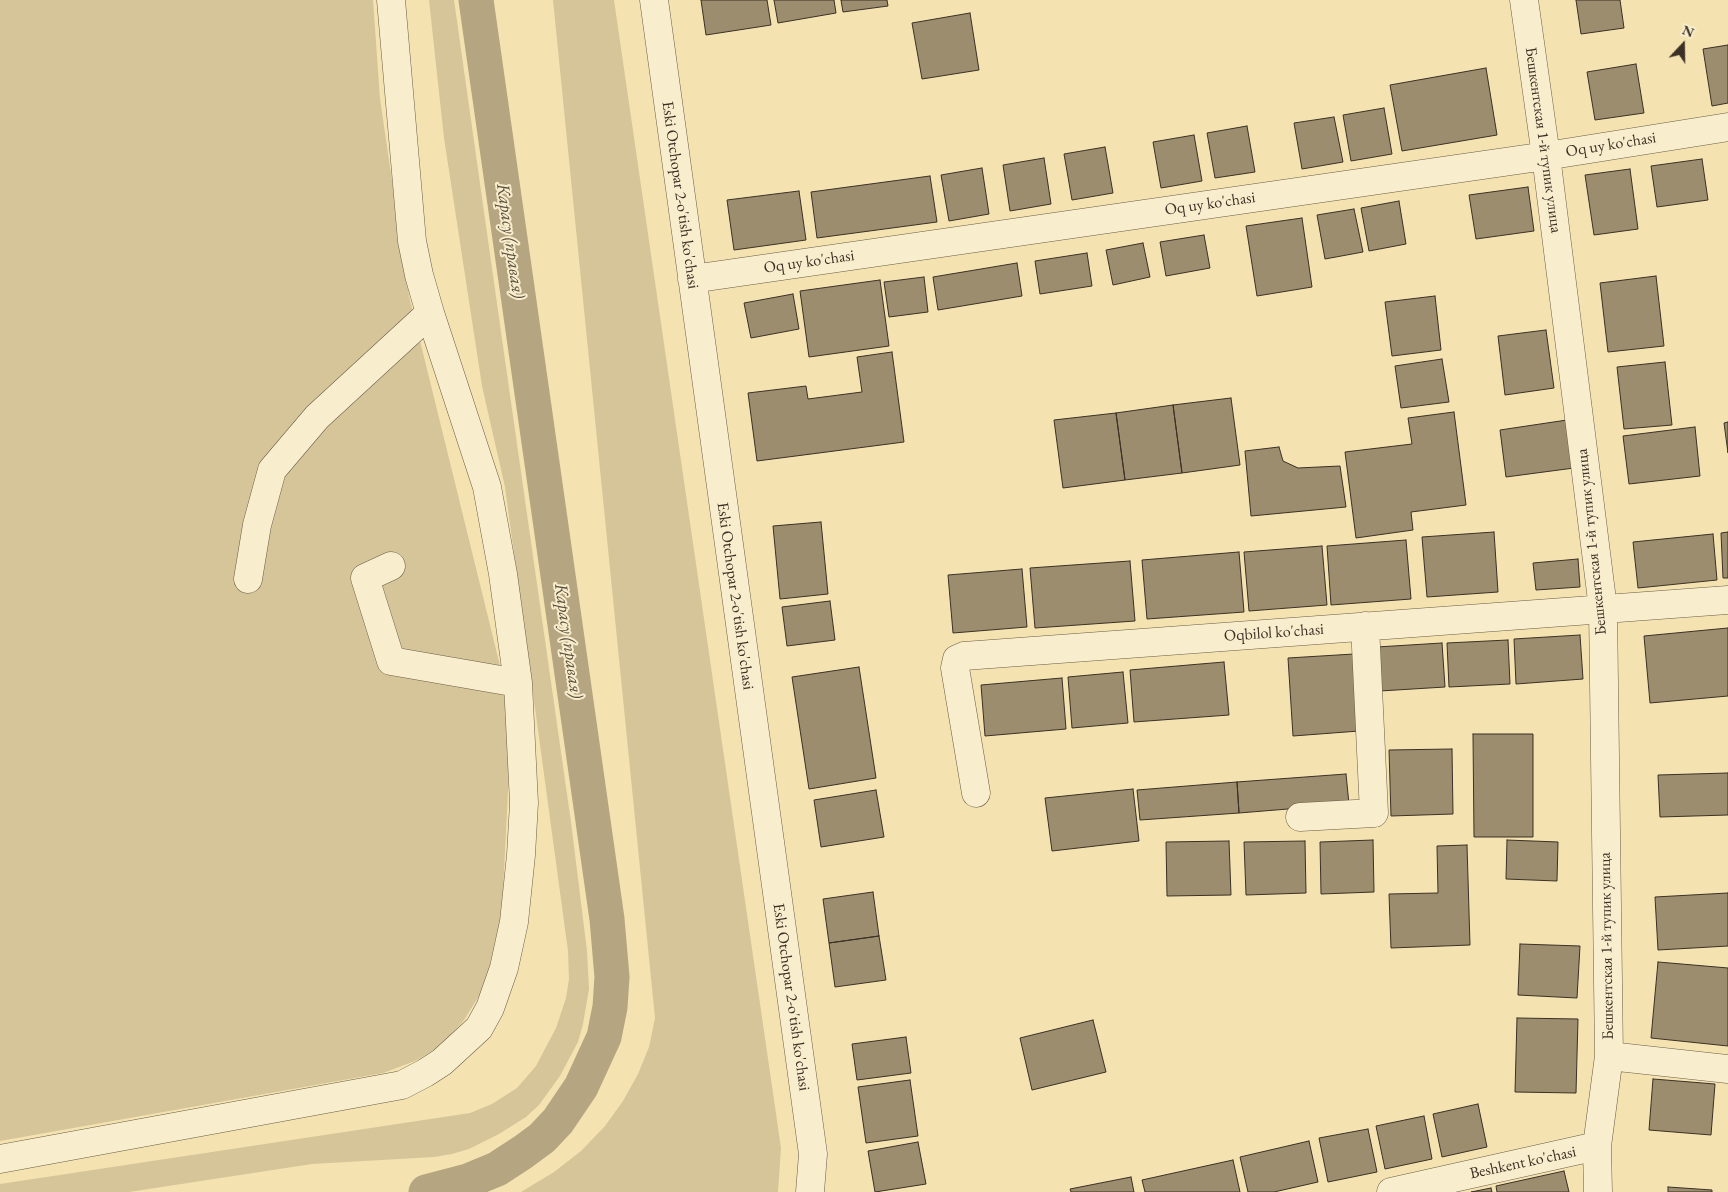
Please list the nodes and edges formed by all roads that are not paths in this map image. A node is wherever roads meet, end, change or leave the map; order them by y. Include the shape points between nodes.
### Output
1 (391, 0) edge
2 (654, 0) edge
3 (1524, 0) edge
4 (1728, 127) edge
5 (1546, 156) junction
6 (692, 279) junction
7 (430, 313) junction
8 (391, 566) dead end
9 (248, 579) dead end
10 (1728, 600) edge
11 (1602, 608) junction
12 (1365, 626) junction
13 (518, 683) junction
14 (976, 793) dead end
15 (1300, 817) dead end
16 (1609, 1056) junction
17 (1728, 1069) edge
18 (1596, 1146) junction
19 (0, 1159) edge
20 (810, 1192) edge
21 (1391, 1192) edge
22 (1598, 1192) edge

1 - 7 street via 412,241
2 - 6 street, Eski Otchopar 2-o'tish ko'chasi
3 - 5 street, Бешкентская 1-й тупик улица
4 - 5 street, Oq uy ko'chasi
5 - 6 street, Oq uy ko'chasi
5 - 11 street, Бешкентская 1-й тупик улица
6 - 20 street, Eski Otchopar 2-o'tish ko'chasi via 812,1154
7 - 9 street via 317,417 272,470 257,525
7 - 13 street via 487,487
8 - 13 street via 365,578 391,662
10 - 11 street, Oqbilol ko'chasi
11 - 12 street, Oqbilol ko'chasi
11 - 16 street, Бешкентская 1-й тупик улица
12 - 14 street, Oqbilol ko'chasi via 957,659 954,668
12 - 15 street via 1374,813
13 - 19 street via 524,803 514,922 504,968 490,1008 479,1028 462,1045 425,1074 402,1085
16 - 17 street
16 - 18 street, Бешкентская 1-й тупик улица
18 - 21 street, Beshkent ko'chasi
18 - 22 street, Бешкентская 1-й тупик улица

